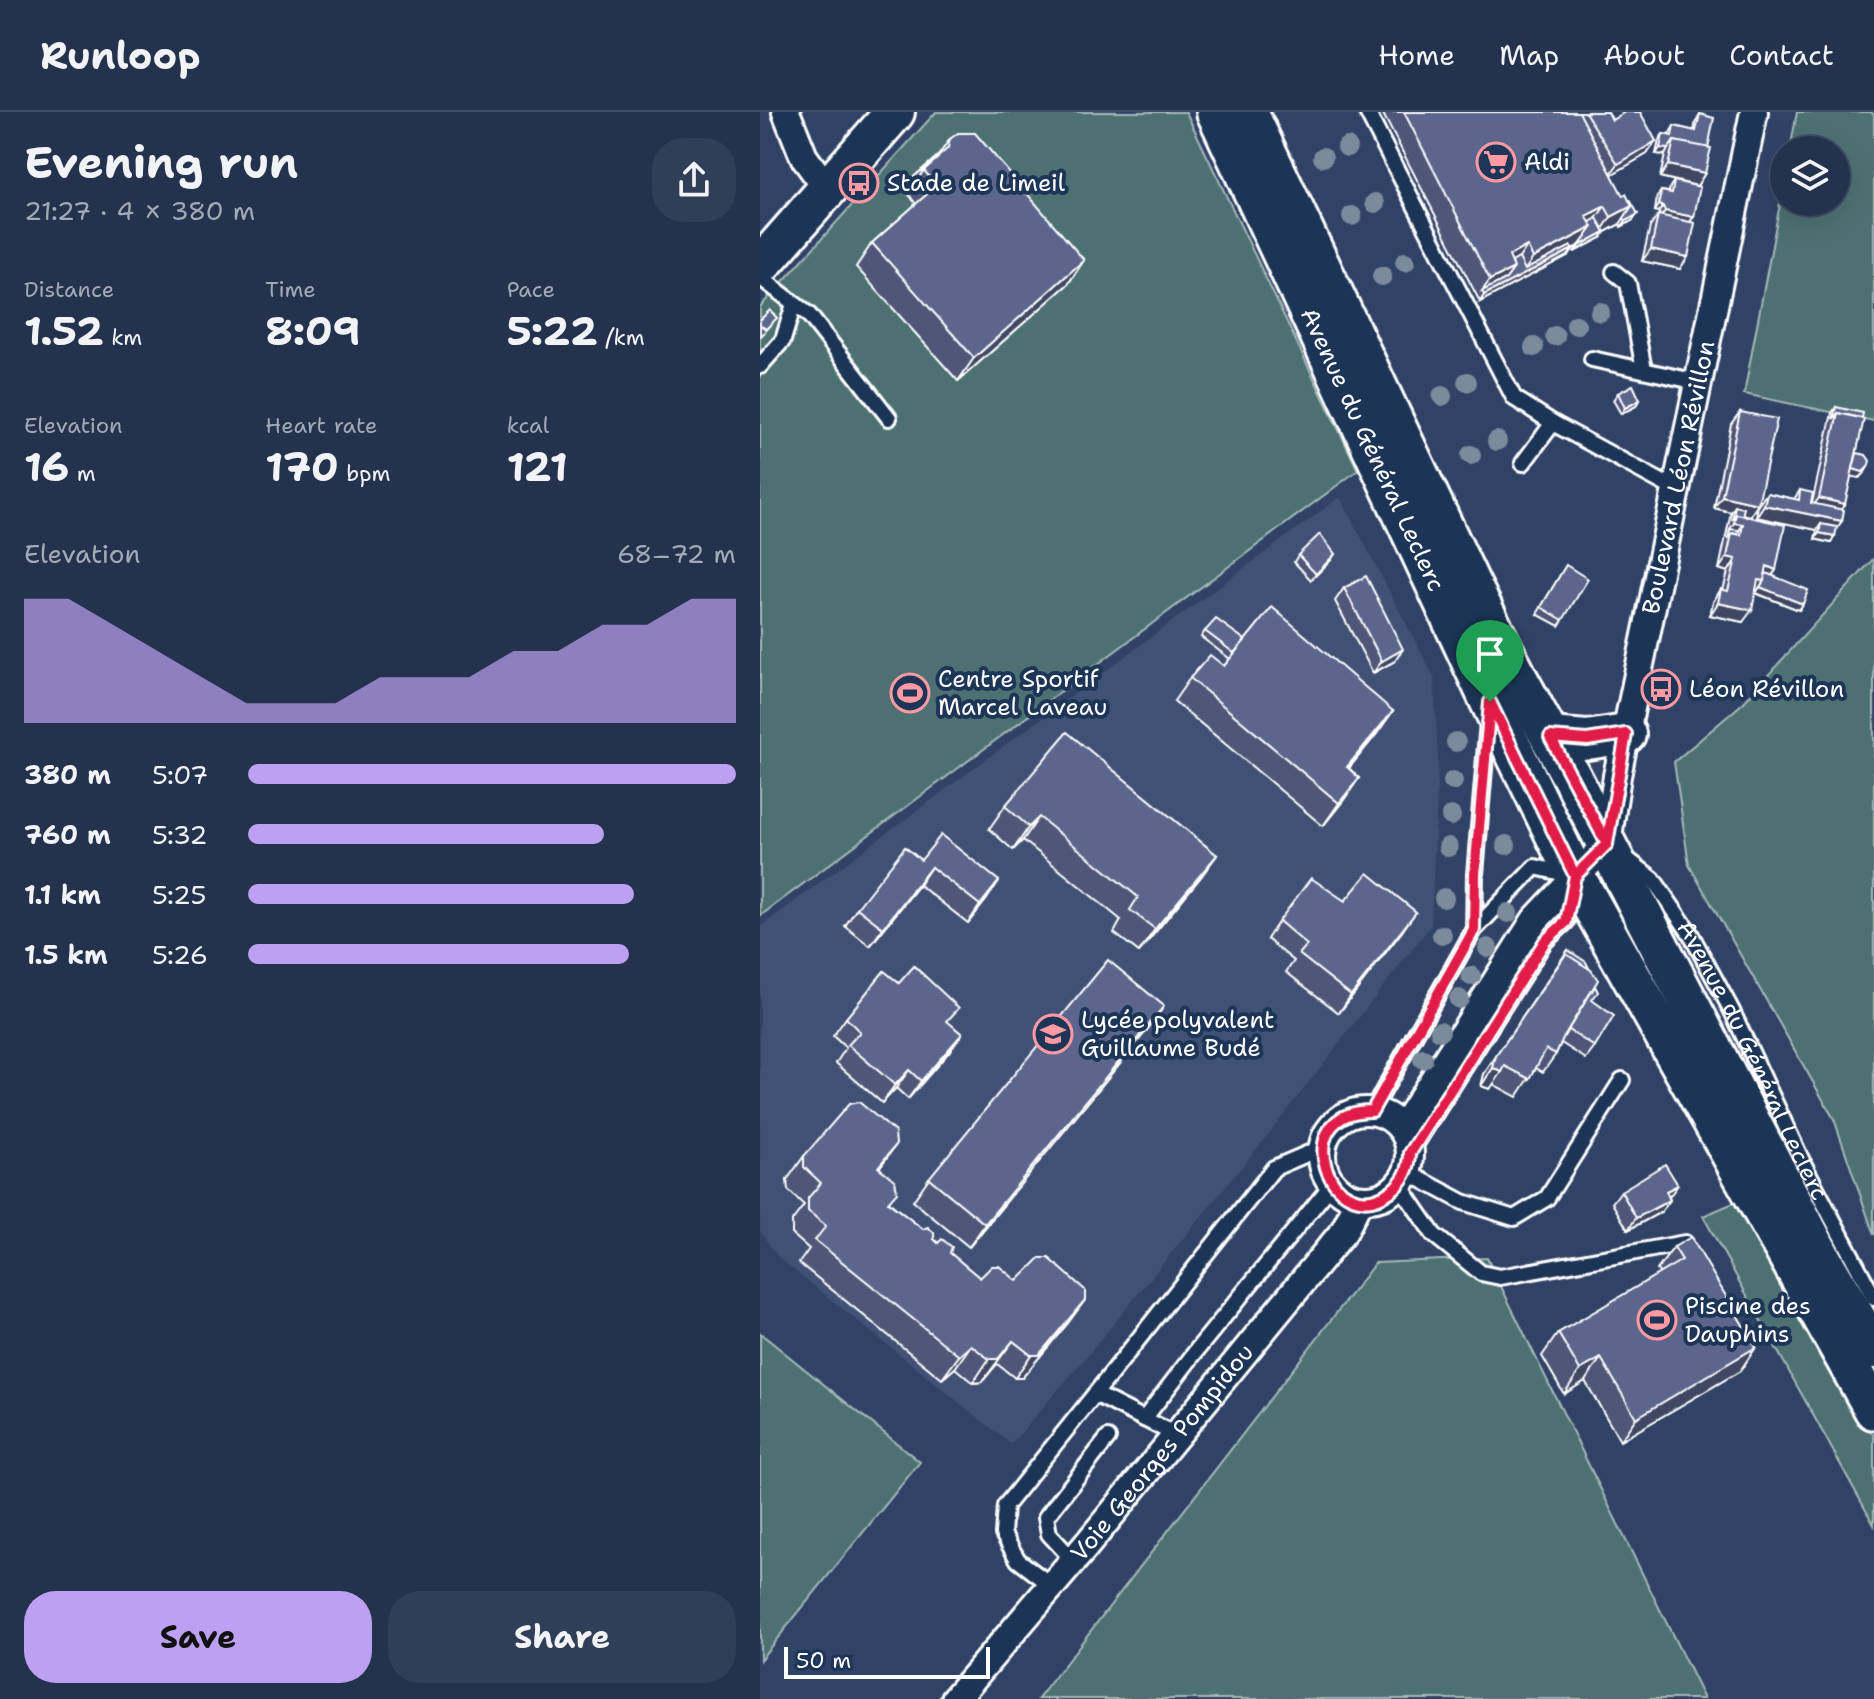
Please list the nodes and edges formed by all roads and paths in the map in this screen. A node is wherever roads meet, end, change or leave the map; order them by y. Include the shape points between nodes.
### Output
1 (786, 112) edge
2 (895, 112) edge
3 (1216, 112) edge
4 (1248, 112) edge
5 (1367, 112) edge
6 (1754, 112) edge
7 (826, 187) junction
8 (760, 266) edge
9 (1614, 272) dead end
10 (760, 277) edge
11 (794, 304) junction
12 (1592, 359) dead end
13 (760, 366) edge
14 (1644, 370) junction
15 (1698, 382) junction
16 (889, 418) dead end
17 (1553, 423) junction
18 (1523, 463) dead end
19 (1676, 490) junction
20 (1490, 702) junction
21 (1626, 734) junction
22 (1550, 737) junction
23 (1607, 844) junction
24 (1575, 876) junction
25 (1566, 922) junction
26 (1604, 927) junction
27 (1474, 930) junction
28 (1622, 1080) dead end
29 (1372, 1111) junction
30 (1323, 1147) junction
31 (1404, 1160) junction
32 (1333, 1183) junction
33 (1360, 1199) junction
34 (1685, 1243) edge
35 (1874, 1298) edge
36 (1874, 1349) edge
37 (1095, 1394) junction
38 (1874, 1410) edge
39 (1144, 1419) junction
40 (1176, 1435) junction
41 (1108, 1438) dead end
42 (1073, 1560) junction
43 (1052, 1586) junction
44 (955, 1699) edge

1 - 7 street via 804,157
2 - 7 main road
3 - 20 main road, Avenue du Général Leclerc
4 - 22 main road, Avenue du Général Leclerc via 1472,587
5 - 17 lane via 1514,398
6 - 15 street, Boulevard Léon Révillon
7 - 8 main road
9 - 14 lane via 1628,283
10 - 11 lane
11 - 13 lane via 783,340
11 - 16 lane via 809,315
12 - 14 lane
14 - 15 lane
15 - 19 street, Boulevard Léon Révillon
17 - 18 lane
17 - 19 lane
19 - 21 street, Boulevard Léon Révillon
20 - 24 main road, Avenue du Général Leclerc
20 - 27 lane
21 - 22 main road via 1587,740
21 - 23 street, Boulevard Léon Révillon
22 - 23 main road, Avenue du Général Leclerc
23 - 24 street
23 - 35 lane, Avenue du Général Leclerc via 1653,879 1690,933
23 - 36 main road
24 - 25 lane
24 - 26 main road, Avenue du Général Leclerc
24 - 27 lane via 1535,867
24 - 31 street via 1535,920
25 - 26 lane
25 - 31 lane via 1545,941
26 - 38 main road, Avenue du Général Leclerc
27 - 29 lane
28 - 31 lane via 1547,1198 1514,1218 1463,1202
29 - 30 street via 1336,1123
29 - 31 street via 1387,1117
30 - 32 street via 1323,1165
30 - 37 lane via 1274,1168
31 - 33 street via 1388,1193
31 - 34 lane via 1434,1235 1481,1273 1500,1277
32 - 33 street
32 - 39 lane
33 - 40 street, Voie Georges Pompidou via 1344,1231
37 - 39 lane
37 - 43 lane via 1005,1506 1003,1534 1018,1560
39 - 40 lane
40 - 42 street, Voie Georges Pompidou
41 - 42 lane via 1046,1517 1049,1534
42 - 43 street, Voie Georges Pompidou
43 - 44 street, Voie Georges Pompidou

